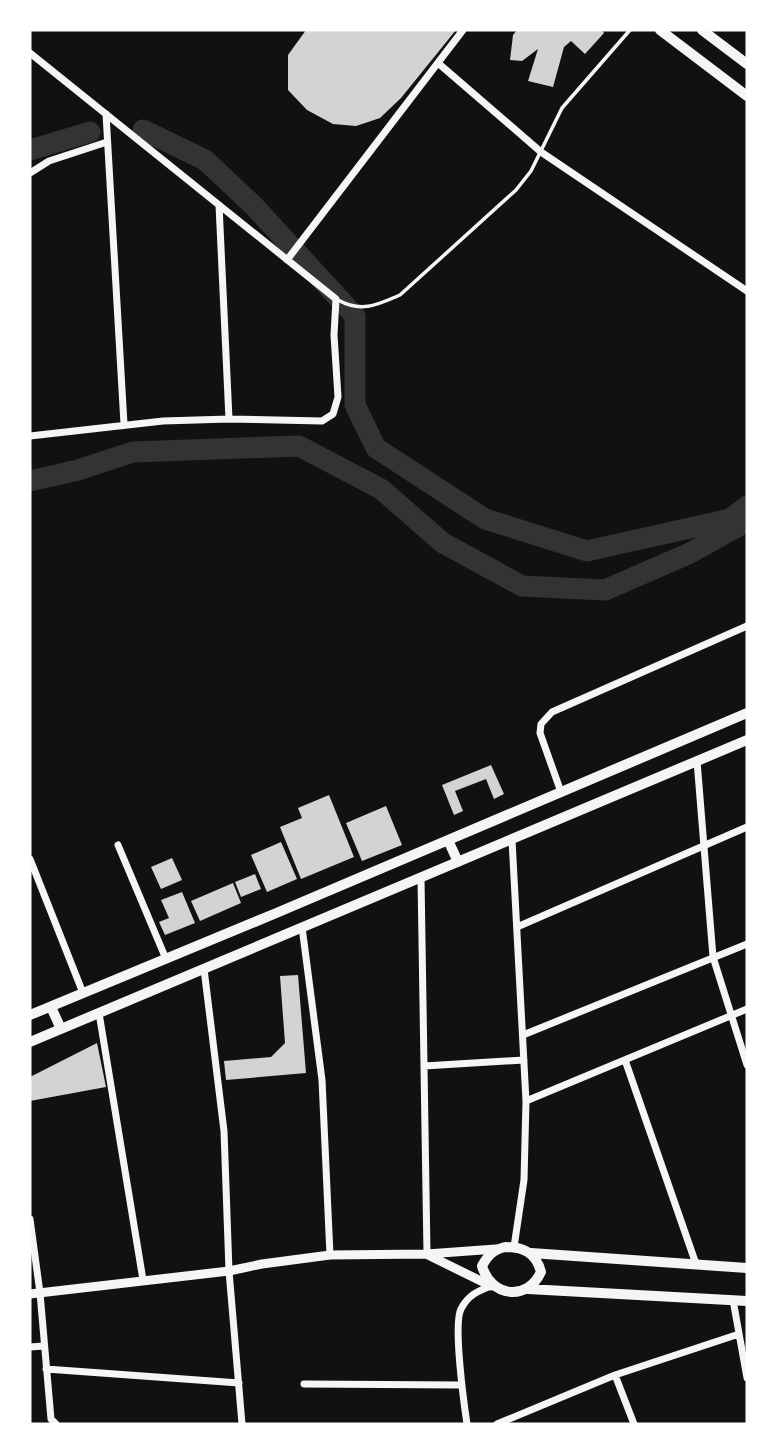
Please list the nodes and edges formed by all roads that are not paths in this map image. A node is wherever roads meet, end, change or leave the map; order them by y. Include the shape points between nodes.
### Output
1 (463, 30) edge
2 (630, 30) edge
3 (660, 30) edge
4 (702, 30) edge
5 (30, 53) edge
6 (438, 63) junction
7 (747, 64) edge
8 (747, 96) edge
9 (106, 114) junction
10 (107, 142) junction
11 (541, 152) junction
12 (30, 173) edge
13 (219, 205) junction
14 (287, 260) junction
15 (747, 291) edge
16 (336, 299) junction
17 (229, 419) junction
18 (124, 424) junction
19 (30, 436) edge
20 (747, 626) edge
21 (747, 713) edge
22 (747, 740) edge
23 (697, 761) junction
24 (561, 792) junction
25 (747, 827) edge
26 (448, 840) junction
27 (512, 840) junction
28 (118, 845) dead end
29 (704, 846) junction
30 (30, 859) edge
31 (458, 862) junction
32 (421, 878) junction
33 (302, 927) junction
34 (517, 928) junction
35 (747, 944) edge
36 (713, 957) junction
37 (166, 959) junction
38 (204, 969) junction
39 (83, 993) junction
40 (51, 1007) junction
41 (747, 1009) edge
42 (99, 1013) junction
43 (731, 1014) junction
44 (30, 1015) edge
45 (61, 1029) junction
46 (523, 1035) junction
47 (30, 1042) edge
48 (524, 1060) junction
49 (625, 1060) junction
50 (747, 1065) edge
51 (424, 1066) junction
52 (526, 1101) junction
53 (30, 1219) edge
54 (514, 1247) junction
55 (496, 1249) junction
56 (531, 1253) junction
57 (427, 1254) junction
58 (330, 1255) junction
59 (696, 1264) junction
60 (747, 1268) edge
61 (229, 1271) junction
62 (143, 1280) junction
63 (491, 1286) junction
64 (528, 1289) junction
65 (35, 1294) edge
66 (733, 1300) junction
67 (747, 1301) edge
68 (739, 1334) junction
69 (44, 1346) junction
70 (30, 1347) edge
71 (46, 1369) junction
72 (615, 1375) junction
73 (747, 1378) edge
74 (239, 1383) junction
75 (304, 1384) dead end
76 (461, 1385) junction
77 (52, 1422) edge
78 (242, 1424) edge
79 (467, 1424) edge
80 (497, 1424) edge
81 (634, 1424) edge

1 - 6 street
2 - 11 lane via 562,108
3 - 8 main road
4 - 7 main road
5 - 9 street
6 - 11 street
6 - 14 street
9 - 10 street
9 - 13 street
10 - 12 street via 49,161
10 - 18 street
11 - 15 street
11 - 16 lane via 516,191 400,295 362,309
13 - 14 street
13 - 17 street
14 - 16 street
16 - 17 street via 338,397 333,414 322,421
17 - 18 street
18 - 19 street
20 - 24 street via 552,712 541,724 540,733
21 - 24 main road
22 - 23 main road
23 - 27 main road
23 - 29 street
24 - 26 main road
25 - 29 street
26 - 31 main road
26 - 37 main road
27 - 31 main road
27 - 34 street
28 - 37 street
29 - 34 street
29 - 36 street
30 - 39 street
31 - 32 main road
32 - 33 main road
32 - 51 street
33 - 38 main road
33 - 58 street via 322,1080
34 - 46 street
35 - 36 street
36 - 43 street
36 - 46 street
37 - 39 main road
38 - 42 main road
38 - 61 street via 224,1131
39 - 40 main road
40 - 44 main road
40 - 45 main road
41 - 43 street
42 - 45 main road
42 - 62 street
43 - 49 street
43 - 50 street
45 - 47 main road
46 - 48 street
48 - 51 street
48 - 52 street
49 - 52 street
49 - 59 street
51 - 57 street
52 - 54 street via 524,1180
53 - 65 street
54 - 55 main road
54 - 56 main road
55 - 57 street
55 - 63 main road via 482,1266
56 - 59 main road
56 - 64 main road via 541,1272
57 - 58 street
57 - 63 street
58 - 61 street
59 - 60 main road
61 - 62 street
61 - 74 street
62 - 65 street
63 - 64 main road
63 - 76 street via 471,1294 460,1311
64 - 66 main road
65 - 69 street
66 - 67 main road
66 - 68 street
68 - 72 street
68 - 73 street
69 - 70 street
69 - 71 street
71 - 74 street
71 - 77 street
72 - 80 street
72 - 81 street
74 - 78 street
75 - 76 street
76 - 79 street

